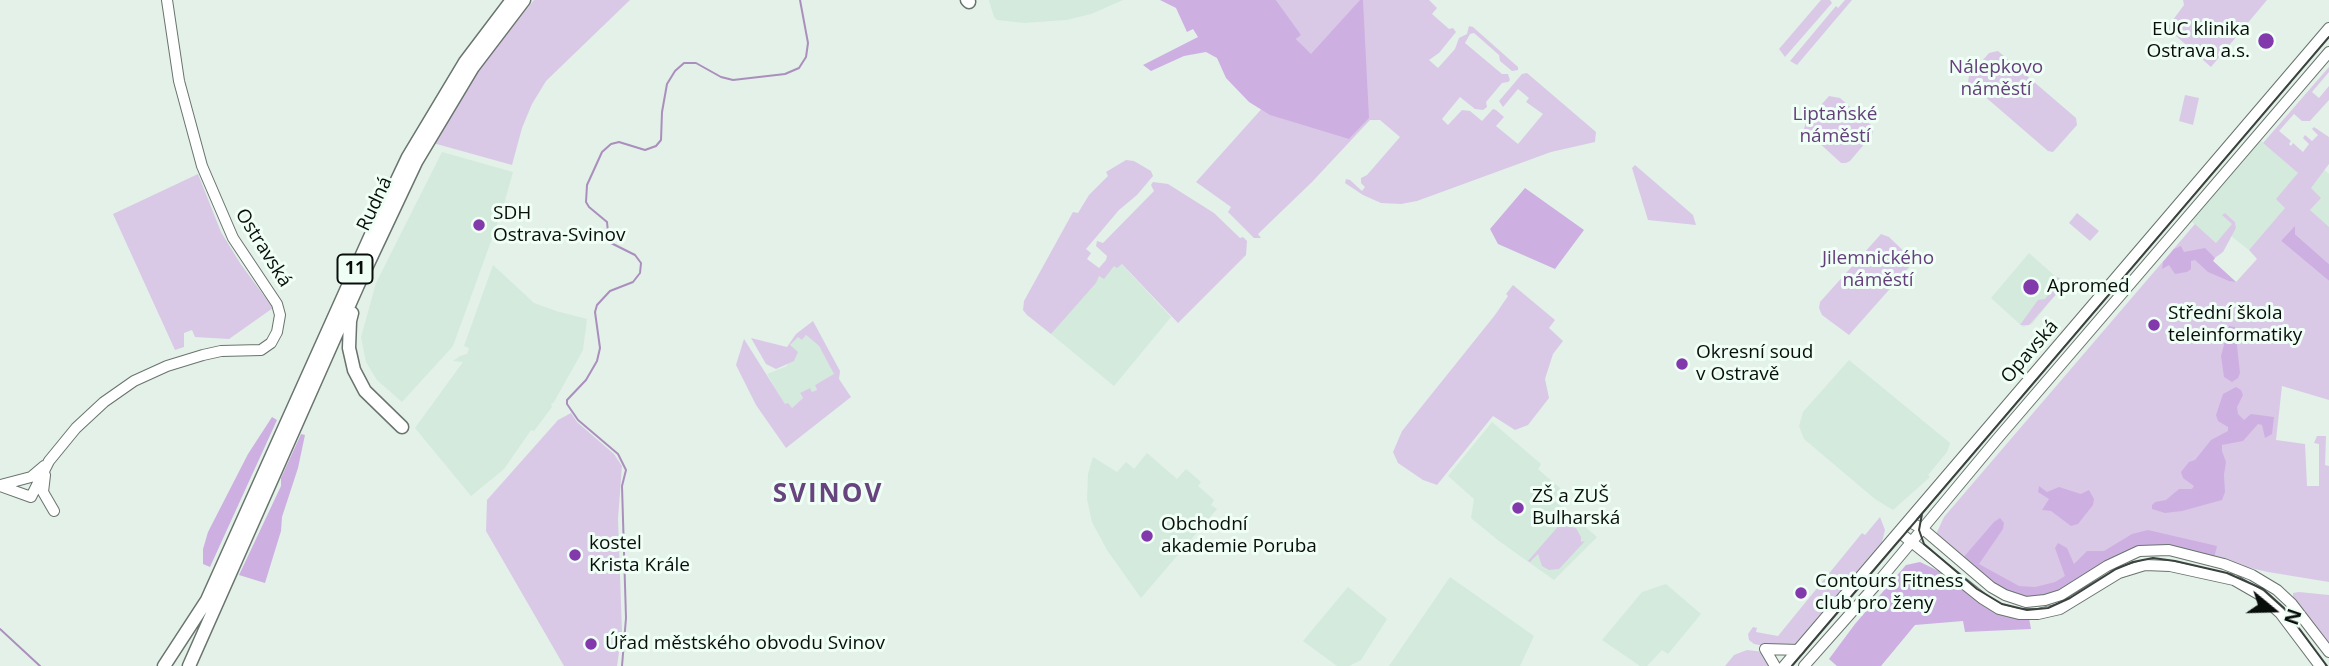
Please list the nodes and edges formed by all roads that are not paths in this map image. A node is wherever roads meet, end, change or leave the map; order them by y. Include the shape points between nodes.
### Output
1 (167, 0) edge
2 (512, 0) edge
3 (524, 0) edge
4 (2329, 28) edge
5 (2329, 51) edge
6 (358, 285) junction
7 (402, 427) dead end
8 (49, 461) junction
9 (0, 486) edge
10 (54, 511) dead end
11 (1916, 525) junction
12 (1905, 538) junction
13 (234, 555) junction
14 (212, 602) junction
15 (1798, 650) junction
16 (2329, 652) edge
17 (164, 666) edge
18 (174, 666) edge
19 (187, 666) edge
20 (1775, 666) edge
21 (1784, 666) edge
22 (1804, 666) edge
23 (2320, 666) edge

1 - 8 street, Ostravská via 179,81 202,166 229,231 277,304 279,325 273,340 261,350 203,355 135,381 85,418
2 - 13 highway, Rudná / 11 via 453,80 408,157
3 - 6 highway, Rudná / 11 via 473,67 433,131
4 - 11 street, Opavská
5 - 11 street, Opavská
6 - 7 highway via 349,335 354,370 365,390
6 - 13 highway, Rudná / 11
8 - 9 street via 31,477
8 - 9 street, Ostravská via 31,497
8 - 10 street via 43,492
11 - 12 street, Opavská
11 - 12 street, Opavská
11 - 16 street via 1992,587 2025,602 2061,594 2139,551 2169,550 2224,564 2277,590
12 - 15 street, Opavská
12 - 22 street, Opavská
12 - 23 street via 1983,599 2019,614 2060,608 2119,573 2145,565 2234,580 2280,612
13 - 14 highway, 11
14 - 17 highway
14 - 18 highway, 11
14 - 19 highway, 11
15 - 20 street via 1765,649
15 - 21 street, Opavská

